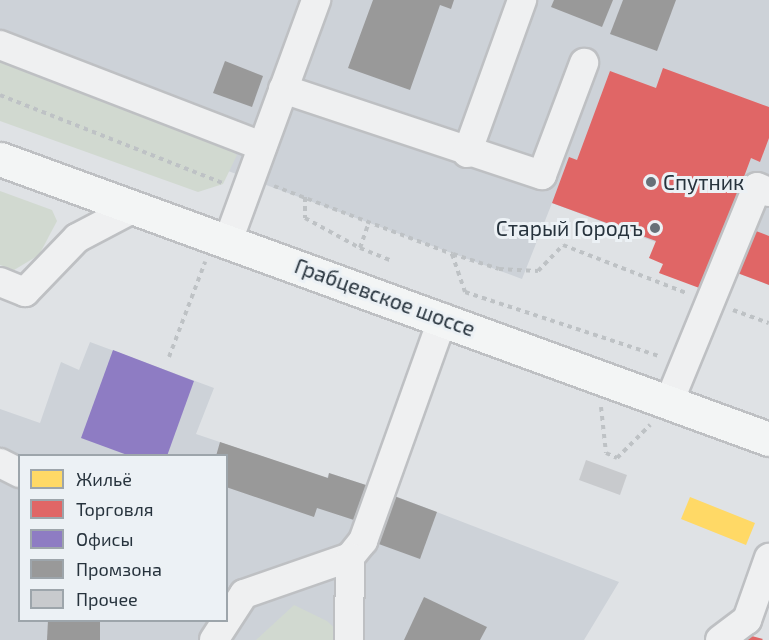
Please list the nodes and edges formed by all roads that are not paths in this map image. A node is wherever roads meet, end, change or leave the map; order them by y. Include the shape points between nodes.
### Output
1 (316, 0) edge
2 (522, 0) edge
3 (0, 45) edge
4 (584, 63) dead end
5 (283, 89) junction
6 (262, 146) junction
7 (467, 153) junction
8 (0, 159) edge
9 (769, 192) edge
10 (136, 207) junction
11 (217, 248) junction
12 (0, 282) edge
13 (443, 318) junction
14 (661, 412) junction
15 (769, 438) edge
16 (0, 463) edge
17 (18, 472) edge
18 (350, 557) junction
19 (769, 558) edge
20 (235, 590) edge
21 (228, 607) edge
22 (222, 622) edge
23 (214, 640) edge
24 (349, 640) edge
25 (720, 640) edge

1 - 5 street
2 - 7 street
3 - 6 street
4 - 7 street via 542,175
5 - 6 street
5 - 7 street
6 - 11 street
8 - 10 main road, Грабцевское шоссе
9 - 14 street via 757,187
10 - 11 main road, Грабцевское шоссе
10 - 12 street via 77,238 25,292
11 - 13 main road, Грабцевское шоссе
13 - 14 main road, Грабцевское шоссе
13 - 18 street via 363,541
14 - 15 main road, Грабцевское шоссе
16 - 17 street
18 - 20 street
18 - 24 street
19 - 25 street via 747,620
20 - 21 street
22 - 23 street

